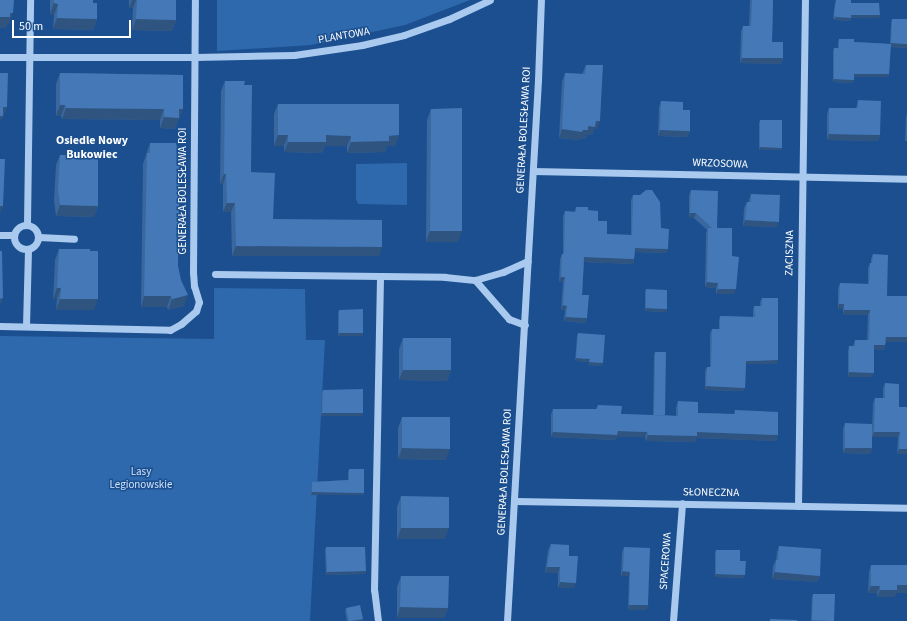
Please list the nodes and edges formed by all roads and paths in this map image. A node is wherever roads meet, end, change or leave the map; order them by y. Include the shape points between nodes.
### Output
1 (30, 0) edge
2 (195, 0) edge
3 (490, 0) edge
4 (541, 0) edge
5 (806, 0) edge
6 (0, 57) edge
7 (195, 57) junction
8 (30, 58) junction
9 (533, 171) junction
10 (802, 177) junction
11 (907, 179) edge
12 (27, 224) junction
13 (0, 235) edge
14 (14, 235) junction
15 (39, 238) junction
16 (74, 239) dead end
17 (28, 249) junction
18 (528, 261) junction
19 (215, 274) dead end
20 (380, 277) junction
21 (475, 280) junction
22 (525, 324) junction
23 (0, 326) edge
24 (26, 326) junction
25 (515, 501) junction
26 (682, 503) junction
27 (798, 506) junction
28 (907, 508) edge
29 (378, 621) edge
30 (507, 621) edge
31 (673, 621) edge

1 - 8 street
2 - 7 street, GENERAŁA BOLESŁAWA ROI
3 - 7 street, PLANTOWA via 449,19 404,35 362,45 294,55
4 - 9 street, GENERAŁA BOLESŁAWA ROI
5 - 10 street, ZACISZNA
6 - 8 street
7 - 8 street
7 - 24 street, GENERAŁA BOLESŁAWA ROI via 193,273 198,306 190,317 170,330
8 - 12 street
9 - 10 street, WRZOSOWA
9 - 18 street, GENERAŁA BOLESŁAWA ROI
10 - 11 street, WRZOSOWA
10 - 27 street, ZACISZNA
12 - 14 street via 18,227
12 - 15 street via 36,228
13 - 14 street
14 - 17 street via 19,247
15 - 16 street
15 - 17 street via 34,246
17 - 24 street
18 - 21 street
18 - 22 street, GENERAŁA BOLESŁAWA ROI
19 - 20 street
20 - 21 street via 446,277
20 - 29 street via 374,590
21 - 22 street via 509,319
22 - 25 street, GENERAŁA BOLESŁAWA ROI
23 - 24 street, GENERAŁA BOLESŁAWA ROI
25 - 26 street, SŁONECZNA
25 - 30 street, GENERAŁA BOLESŁAWA ROI
26 - 27 street, SŁONECZNA
26 - 31 street, SPACEROWA
27 - 28 street, SŁONECZNA

